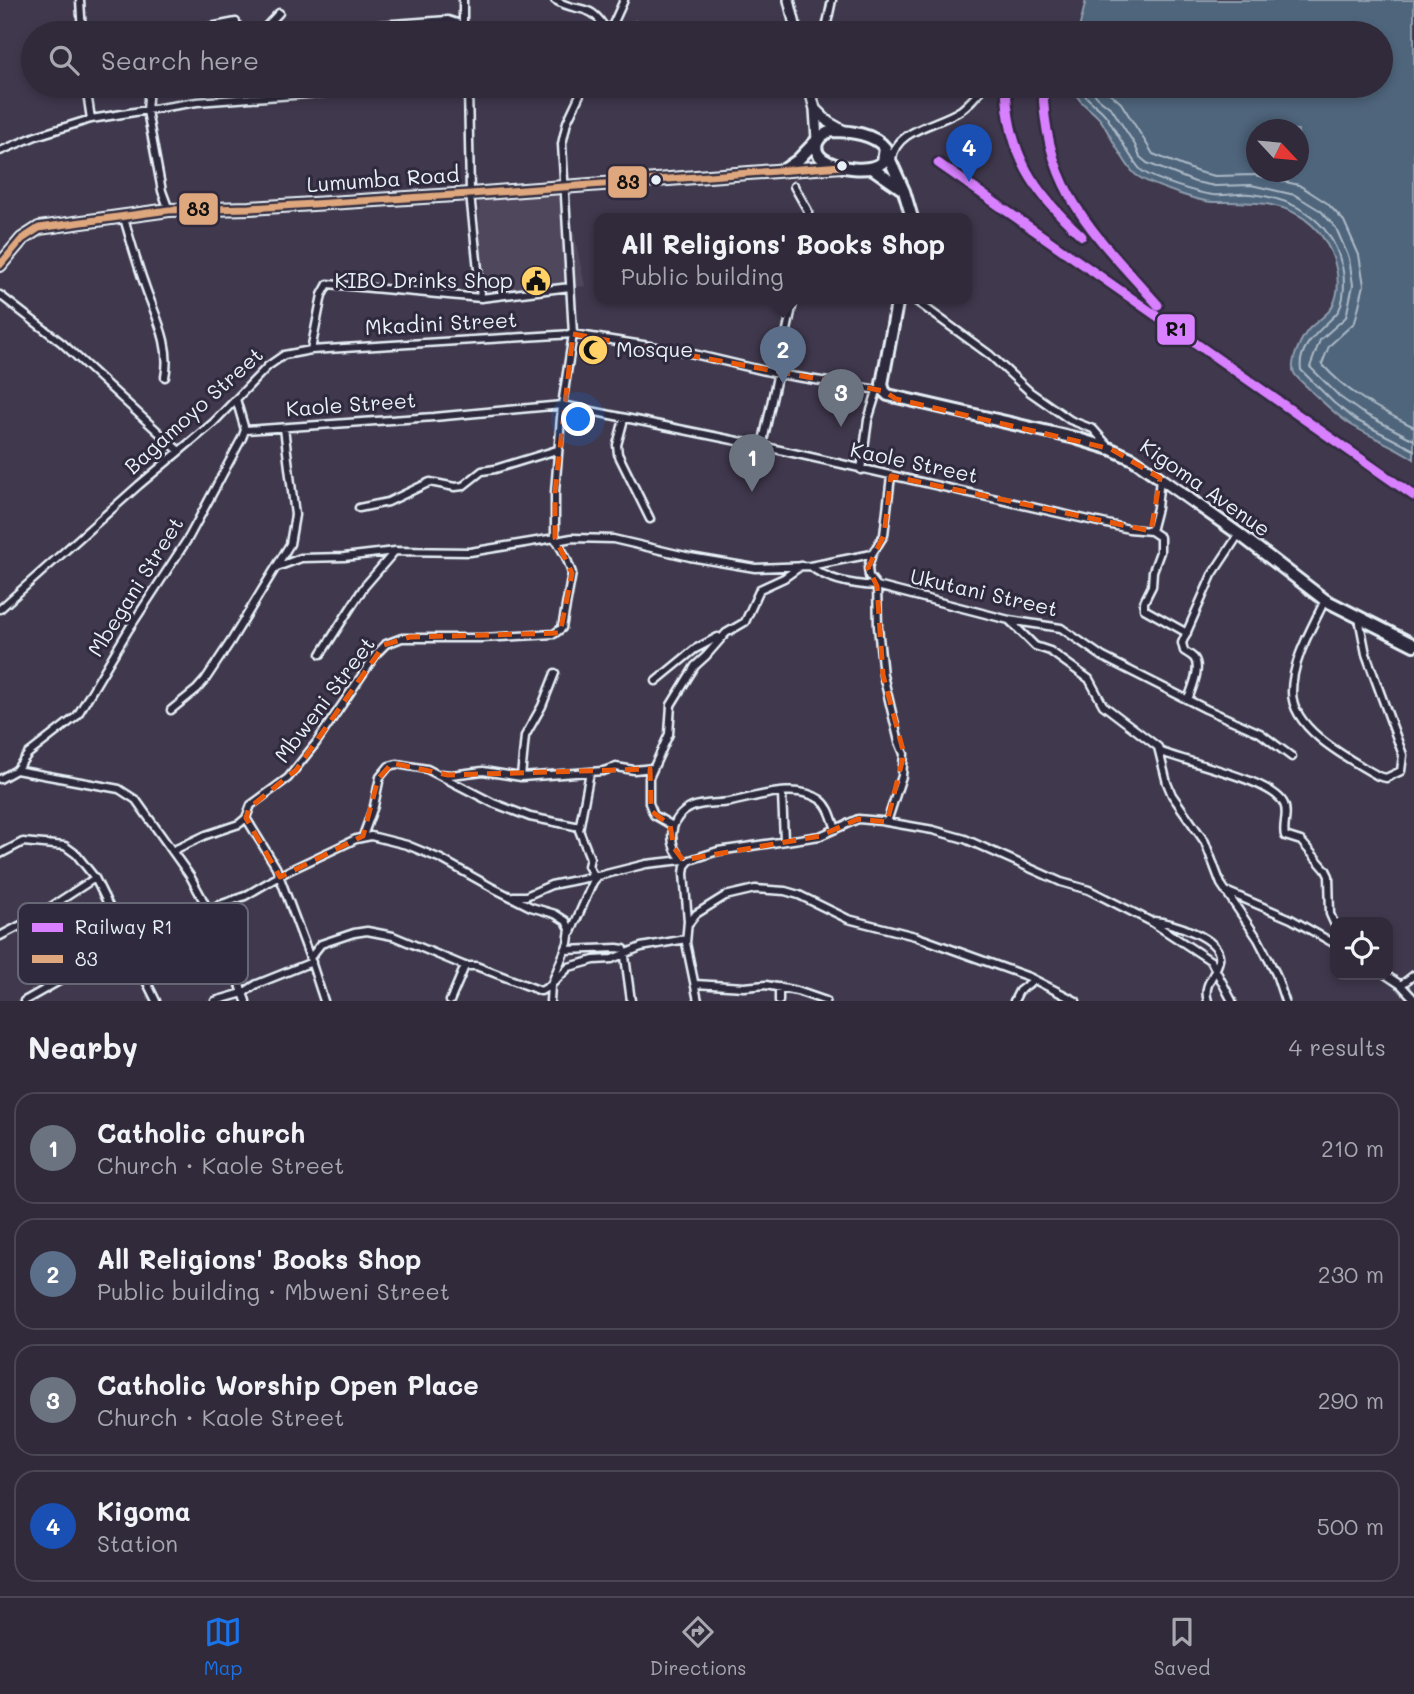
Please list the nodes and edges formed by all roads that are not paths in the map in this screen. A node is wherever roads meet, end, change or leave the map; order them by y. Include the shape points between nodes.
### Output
1 (80, 0) edge
2 (463, 0) edge
3 (555, 0) edge
4 (624, 0) edge
5 (789, 0) edge
6 (832, 0) edge
7 (279, 13) dead end
8 (81, 21) edge
9 (271, 21) edge
10 (462, 21) edge
11 (602, 21) edge
12 (614, 21) edge
13 (794, 21) edge
14 (828, 21) edge
15 (88, 98) edge
16 (148, 98) edge
17 (251, 98) edge
18 (468, 98) edge
19 (579, 98) edge
20 (812, 98) edge
21 (973, 98) edge
22 (815, 109) junction
23 (146, 111) junction
24 (91, 120) junction
25 (846, 132) junction
26 (817, 140) junction
27 (885, 148) junction
28 (0, 151) edge
29 (891, 162) junction
30 (842, 166) junction
31 (872, 168) junction
32 (785, 169) junction
33 (794, 186) dead end
34 (565, 187) junction
35 (904, 191) junction
36 (470, 194) junction
37 (169, 210) junction
38 (808, 213) edge
39 (911, 213) edge
40 (123, 215) junction
41 (0, 265) edge
42 (570, 288) junction
43 (0, 295) edge
44 (481, 298) junction
45 (793, 304) edge
46 (897, 304) edge
47 (920, 304) edge
48 (573, 334) junction
49 (311, 349) junction
50 (778, 374) junction
51 (165, 377) dead end
52 (881, 391) junction
53 (236, 399) junction
54 (562, 405) junction
55 (624, 419) junction
56 (284, 428) junction
57 (245, 430) junction
58 (762, 446) junction
59 (1111, 449) junction
60 (557, 450) junction
61 (179, 451) junction
62 (861, 470) junction
63 (891, 476) junction
64 (1160, 478) junction
65 (359, 508) dead end
66 (650, 519) dead end
67 (1151, 531) junction
68 (1239, 534) junction
69 (556, 540) junction
70 (395, 551) junction
71 (872, 554) junction
72 (801, 566) junction
73 (810, 566) junction
74 (275, 568) junction
75 (877, 586) junction
76 (1325, 600) junction
77 (0, 609) edge
78 (1359, 618) junction
79 (1009, 620) junction
80 (726, 633) junction
81 (1187, 633) junction
82 (1414, 645) edge
83 (321, 654) dead end
84 (555, 673) dead end
85 (656, 681) dead end
86 (1188, 700) junction
87 (172, 710) dead end
88 (1159, 751) junction
89 (1292, 757) dead end
90 (653, 768) junction
91 (16, 770) junction
92 (590, 772) junction
93 (437, 774) junction
94 (521, 777) junction
95 (0, 779) edge
96 (782, 793) junction
97 (246, 818) junction
98 (887, 822) junction
99 (673, 826) junction
100 (580, 827) junction
101 (836, 829) junction
102 (363, 836) junction
103 (783, 840) junction
104 (172, 851) junction
105 (0, 854) edge
106 (687, 860) junction
107 (596, 876) junction
108 (280, 877) junction
109 (94, 878) junction
110 (1226, 891) junction
111 (512, 897) junction
112 (56, 903) edge
113 (106, 903) edge
114 (205, 903) edge
115 (225, 903) edge
116 (1332, 917) edge
117 (1150, 920) junction
118 (688, 925) junction
119 (18, 927) edge
120 (0, 936) edge
121 (569, 937) junction
122 (686, 939) junction
123 (1330, 941) edge
124 (565, 950) junction
125 (626, 953) junction
126 (311, 960) junction
127 (465, 966) junction
128 (1216, 969) junction
129 (1414, 975) edge
130 (1034, 980) junction
131 (1393, 980) edge
132 (54, 984) edge
133 (147, 984) edge
134 (240, 984) edge
135 (695, 984) junction
136 (551, 985) junction
137 (1401, 985) junction
138 (779, 987) junction
139 (243, 993) junction
140 (1414, 999) edge
141 (699, 1000) edge
142 (24, 1001) edge
143 (156, 1001) edge
144 (215, 1001) edge
145 (246, 1001) edge
146 (324, 1001) edge
147 (450, 1001) edge
148 (550, 1001) edge
149 (631, 1001) edge
150 (779, 1001) edge
151 (826, 1001) edge
152 (1014, 1001) edge
153 (1076, 1001) edge
154 (1208, 1001) edge
155 (1232, 1001) edge
156 (1285, 1001) edge

1 - 8 street
2 - 10 street
3 - 11 street via 590,10
4 - 12 street
5 - 13 street
6 - 14 street
7 - 9 street
15 - 24 street
16 - 23 street
17 - 23 street
18 - 36 street
19 - 34 street, Mbweni Street via 563,133
20 - 22 street
21 - 29 street via 962,109 901,139
22 - 25 street
22 - 26 street
23 - 24 street
23 - 37 street
24 - 28 street
25 - 26 main road via 828,132
25 - 27 main road via 876,140
26 - 30 main road via 820,156
26 - 32 main road
27 - 29 main road
27 - 31 main road via 883,162
29 - 35 main road
30 - 31 main road, Lumumba Road
30 - 32 main road, Lumumba Road
31 - 35 main road
32 - 34 main road, Lumumba Road
33 - 38 street
34 - 36 main road, Lumumba Road
34 - 42 street, Mbweni Street
35 - 39 main road
36 - 37 main road, Lumumba Road
36 - 44 street
37 - 40 main road, Lumumba Road
40 - 41 main road, Lumumba Road via 39,228 22,239
40 - 51 street via 166,345
42 - 44 street
42 - 48 street, Mbweni Street
43 - 61 street via 62,343
44 - 49 street via 328,284
45 - 50 street
46 - 52 main road
47 - 59 street via 989,355 1030,393 1070,421 1093,429
48 - 49 street, Mkadini Street
48 - 50 street via 681,351
48 - 54 street, Mbweni Street
49 - 53 street, Bagamoyo Street via 277,358
50 - 52 street
50 - 58 street
52 - 59 main road, Kigoma Avenue via 896,399
52 - 62 street via 868,420
53 - 57 street
53 - 61 street, Bagamoyo Street
54 - 55 street, Kaole Street
54 - 56 street, Kaole Street
54 - 60 street, Mbweni Street
55 - 58 street, Kaole Street
55 - 66 street via 618,454
56 - 57 street, Kaole Street
56 - 74 street via 295,528
57 - 91 street, Mbegani Street via 189,537 77,716 28,754
58 - 62 street, Kaole Street
59 - 64 main road, Kigoma Avenue
60 - 65 street via 482,471 463,486 430,482 387,502
60 - 69 street, Mbweni Street
61 - 77 street, Bagamoyo Street
62 - 63 street, Kaole Street
63 - 67 street, Kaole Street
63 - 71 street via 884,535
64 - 67 street
64 - 68 main road, Kigoma Avenue
67 - 81 street via 1160,537 1160,552 1144,609
68 - 76 main road, Kigoma Avenue
68 - 81 street via 1212,575
69 - 70 street via 470,552
69 - 72 street via 613,539 755,568
69 - 97 street, Mbweni Street via 572,573 559,631 482,638 410,637 386,644 296,770 251,805
70 - 74 street via 301,558
70 - 83 street via 364,587
71 - 73 street
71 - 75 street, Ukutani Street via 869,576
72 - 73 street
72 - 80 street via 761,589 745,622
73 - 75 street via 841,580
74 - 87 street via 205,680
75 - 79 street, Ukutani Street
75 - 98 street via 883,675 904,754
76 - 78 main road, Kigoma Avenue
76 - 78 street via 1293,676 1296,711 1323,741 1386,778 1401,771 1403,755 1366,654
78 - 82 main road, Kigoma Avenue
79 - 86 street, Ukutani Street via 1061,628 1102,657
79 - 88 street via 1035,646 1089,679 1103,705
80 - 85 street via 695,649
80 - 90 street via 695,666 671,705 669,734
81 - 86 street via 1182,648 1195,659 1196,668
84 - 94 street via 526,736
86 - 89 street, Ukutani Street via 1250,727
88 - 110 street via 1172,794 1205,842
88 - 116 street via 1255,783 1281,799 1286,812 1284,836 1301,841 1329,876
90 - 92 street
90 - 99 street via 651,811
91 - 95 street, Mbegani Street
91 - 104 street via 128,792
92 - 94 street
92 - 100 street
93 - 94 street via 483,771
93 - 100 street via 518,813
93 - 102 street via 389,766 378,780
96 - 99 street via 693,806
96 - 101 street via 797,792 822,801
96 - 103 street
97 - 104 street, Mbweni Street
97 - 108 street
98 - 101 street via 858,819
98 - 117 street via 965,839
99 - 106 street via 674,848
100 - 107 street via 588,866
101 - 103 street via 820,836
102 - 108 street
102 - 111 street via 407,845
103 - 106 street
104 - 114 street
105 - 109 street via 23,842 65,846
106 - 107 street
106 - 118 street
107 - 111 street
107 - 121 street
108 - 115 street
108 - 126 street
109 - 112 street
109 - 113 street
110 - 123 street
110 - 156 street via 1258,939
111 - 121 street via 561,918 569,925
117 - 128 street
117 - 128 street via 1209,941 1219,953
118 - 122 street
118 - 130 street via 696,914 725,896 755,889 785,891 855,922 915,936
119 - 120 street
121 - 124 street
122 - 125 street
122 - 135 street
124 - 125 street via 617,948
124 - 136 street
125 - 136 street via 569,967
125 - 149 street
126 - 127 street via 321,944 367,931 393,936
126 - 139 street
126 - 146 street
127 - 136 street via 476,966 536,990
127 - 147 street
128 - 154 street via 1206,987
128 - 155 street
129 - 137 street
130 - 152 street
130 - 153 street
131 - 137 street
132 - 142 street
133 - 143 street
134 - 139 street
135 - 138 street
135 - 141 street
136 - 148 street
137 - 140 street
138 - 150 street
138 - 151 street
139 - 144 street
139 - 145 street

